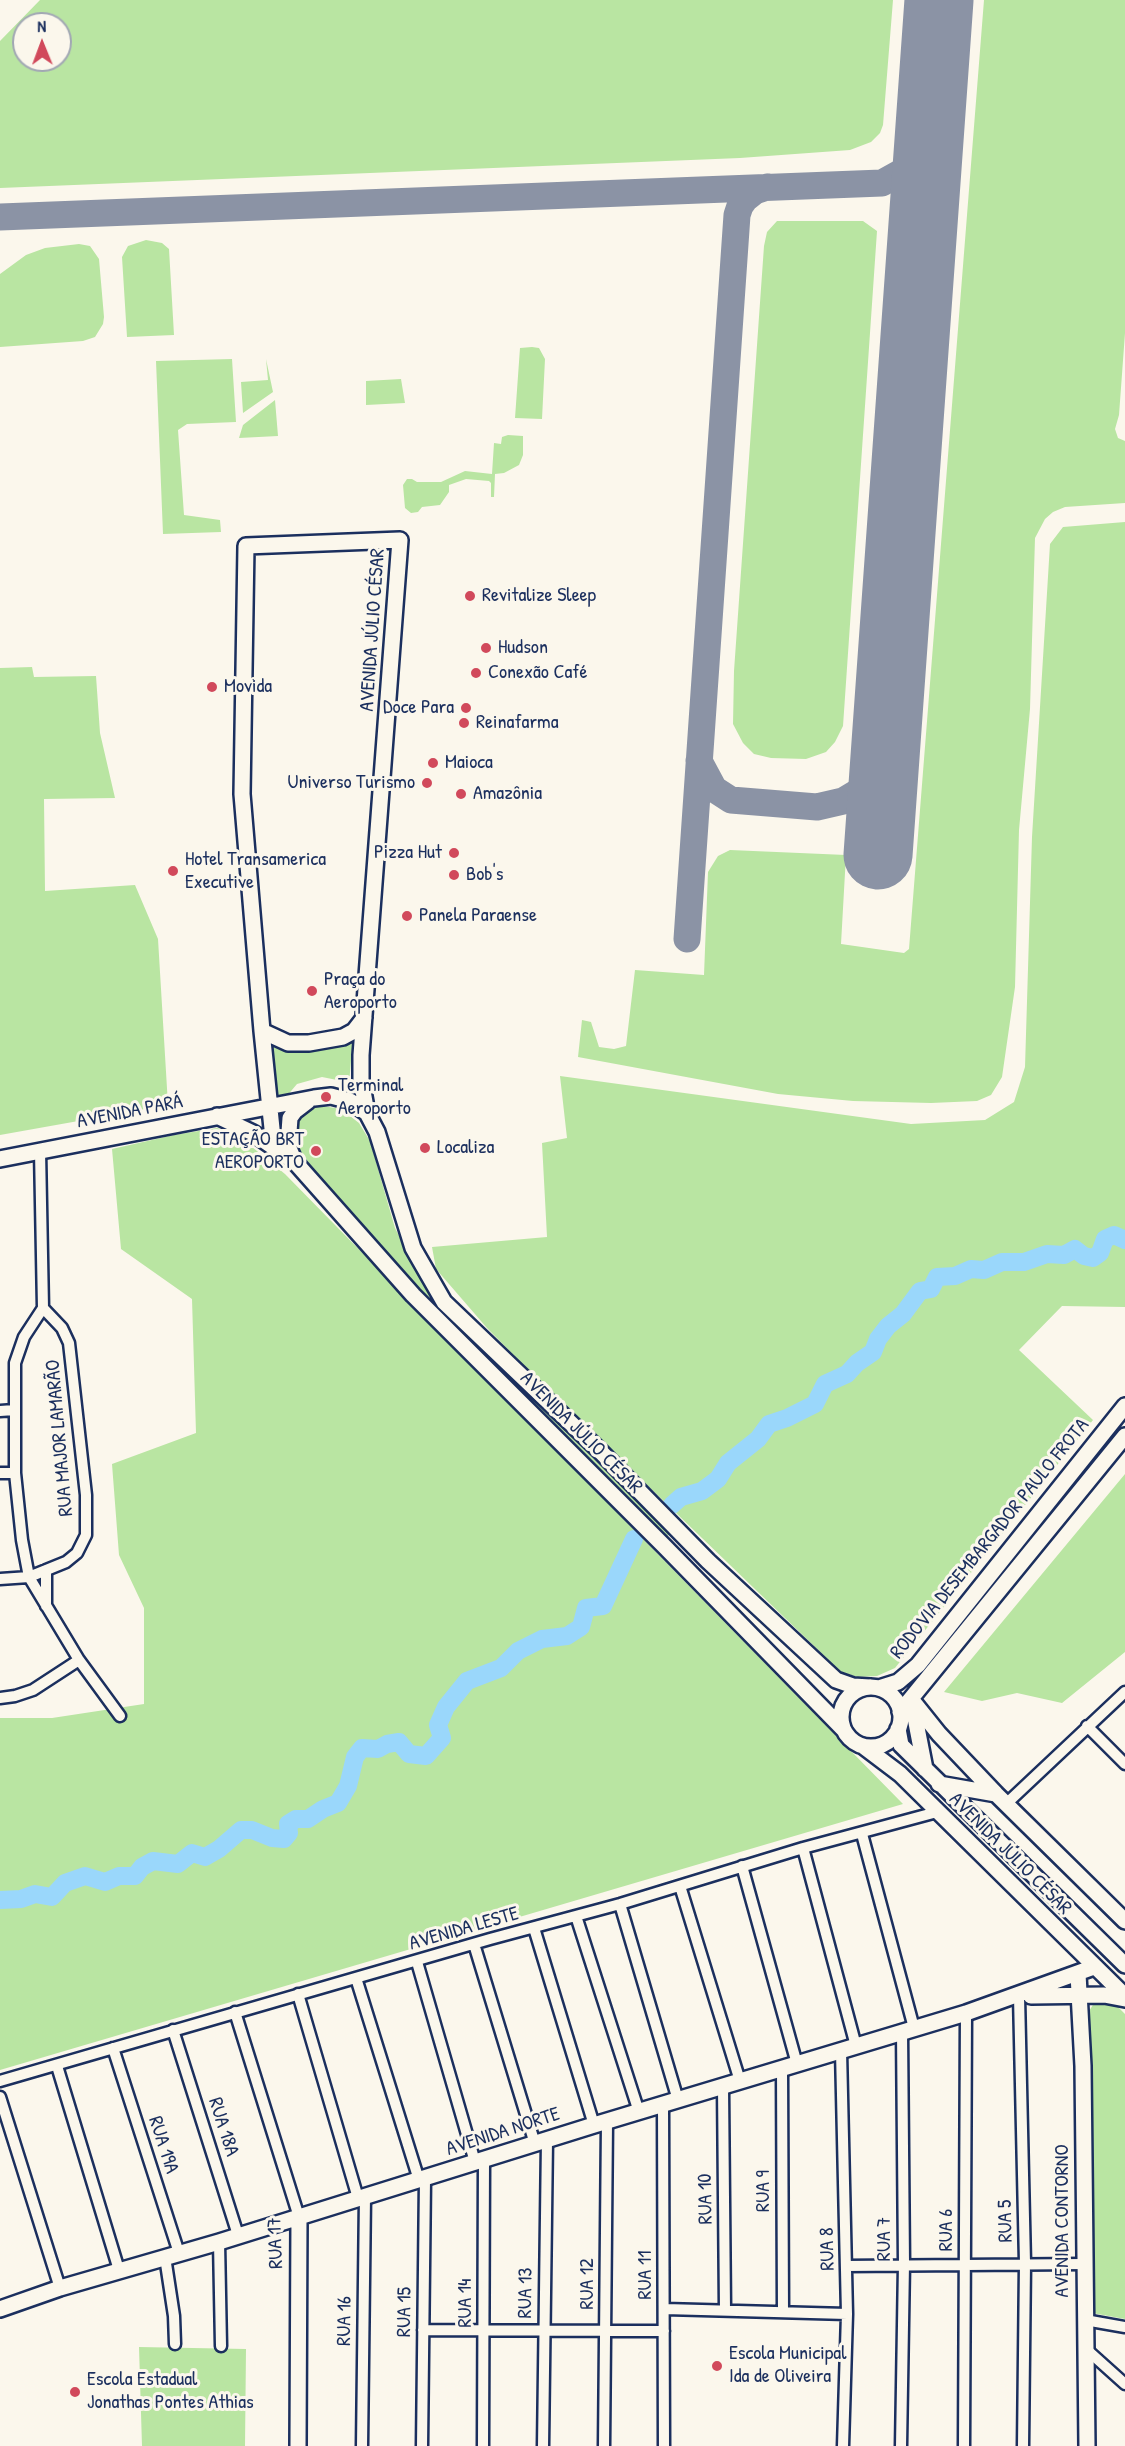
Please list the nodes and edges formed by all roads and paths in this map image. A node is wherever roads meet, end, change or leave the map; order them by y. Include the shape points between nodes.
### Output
1 (364, 1018) junction
2 (262, 1031) junction
3 (314, 1098) junction
4 (269, 1106) junction
5 (367, 1113) junction
6 (217, 1116) junction
7 (274, 1148) junction
8 (40, 1151) junction
9 (0, 1159) edge
10 (295, 1162) junction
11 (43, 1308) junction
12 (1125, 1406) edge
13 (0, 1410) edge
14 (14, 1410) junction
15 (1125, 1436) edge
16 (0, 1473) edge
17 (15, 1473) junction
18 (46, 1570) junction
19 (29, 1578) junction
20 (0, 1579) edge
21 (46, 1606) junction
22 (79, 1660) junction
23 (874, 1688) junction
24 (1125, 1692) edge
25 (0, 1698) edge
26 (911, 1699) junction
27 (900, 1712) junction
28 (120, 1716) dead end
29 (1087, 1726) junction
30 (898, 1729) junction
31 (844, 1730) junction
32 (863, 1746) junction
33 (1125, 1764) edge
34 (925, 1769) junction
35 (939, 1784) junction
36 (1001, 1799) junction
37 (937, 1812) junction
38 (862, 1834) junction
39 (803, 1848) junction
40 (742, 1866) junction
41 (680, 1886) junction
42 (620, 1904) junction
43 (576, 1916) junction
44 (1125, 1921) edge
45 (534, 1928) junction
46 (474, 1944) junction
47 (417, 1962) junction
48 (1125, 1965) edge
49 (1094, 1967) junction
50 (1078, 1974) junction
51 (356, 1978) junction
52 (298, 1994) junction
53 (1053, 1995) junction
54 (1079, 1995) junction
55 (1019, 1996) junction
56 (1125, 1997) edge
57 (235, 2012) junction
58 (966, 2013) junction
59 (1081, 2024) junction
60 (173, 2030) junction
61 (908, 2030) junction
62 (113, 2048) junction
63 (848, 2048) junction
64 (797, 2064) junction
65 (57, 2066) junction
66 (782, 2069) junction
67 (0, 2081) edge
68 (740, 2081) junction
69 (723, 2087) junction
70 (0, 2097) edge
71 (678, 2100) junction
72 (663, 2104) junction
73 (639, 2112) junction
74 (600, 2124) junction
75 (541, 2142) junction
76 (480, 2161) junction
77 (422, 2179) junction
78 (361, 2197) junction
79 (299, 2217) junction
80 (238, 2235) junction
81 (219, 2242) junction
82 (172, 2255) junction
83 (1025, 2263) junction
84 (904, 2264) junction
85 (965, 2264) junction
86 (1084, 2264) junction
87 (846, 2266) junction
88 (119, 2270) junction
89 (60, 2288) junction
90 (1, 2306) edge
91 (665, 2309) junction
92 (725, 2310) junction
93 (783, 2312) junction
94 (847, 2314) junction
95 (1085, 2320) junction
96 (1125, 2327) edge
97 (423, 2330) junction
98 (484, 2330) junction
99 (543, 2331) junction
100 (606, 2331) junction
101 (664, 2331) junction
102 (175, 2344) dead end
103 (221, 2346) dead end
104 (1086, 2349) junction
105 (1125, 2384) edge
106 (298, 2446) edge
107 (362, 2446) edge
108 (422, 2446) edge
109 (483, 2446) edge
110 (543, 2446) edge
111 (604, 2446) edge
112 (664, 2446) edge
113 (843, 2446) edge
114 (901, 2446) edge
115 (964, 2446) edge
116 (1023, 2446) edge
117 (1087, 2446) edge

1 - 2 street via 343,1037 309,1042 288,1043
1 - 2 street, AVENIDA JÚLIO CÉSAR via 400,540 246,546 242,794
1 - 5 street, AVENIDA JÚLIO CÉSAR via 361,1080
2 - 4 street, AVENIDA JÚLIO CÉSAR
3 - 4 street
3 - 5 street via 340,1097
3 - 10 street, AVENIDA JÚLIO CÉSAR via 290,1118 288,1146
4 - 6 street, AVENIDA PARÁ
4 - 7 street, AVENIDA JÚLIO CÉSAR
5 - 23 street, AVENIDA JÚLIO CÉSAR via 381,1143 413,1248 444,1302 708,1561 836,1680
6 - 7 street, AVENIDA JÚLIO CÉSAR
6 - 8 street, AVENIDA PARÁ
7 - 10 street, AVENIDA JÚLIO CÉSAR
8 - 9 street, AVENIDA PARÁ
8 - 11 street
10 - 31 street, AVENIDA JÚLIO CÉSAR via 413,1295
11 - 14 street via 18,1349
11 - 18 street, RUA MAJOR LAMARÃO via 62,1328 69,1343 87,1525 77,1553
12 - 23 street, RODOVIA DESEMBARGADOR PAULO FROTA via 918,1665 898,1682
13 - 14 street
14 - 17 street
15 - 26 street, RODOVIA DESEMBARGADOR PAULO FROTA
16 - 17 street
17 - 19 street
18 - 19 street, RUA MAJOR LAMARÃO
18 - 21 street
19 - 20 street
19 - 21 street
21 - 22 street
22 - 25 street via 33,1690
22 - 28 street
23 - 27 street via 893,1697
23 - 31 street via 854,1692 843,1705
24 - 29 street
26 - 27 street, RODOVIA DESEMBARGADOR PAULO FROTA
26 - 34 street
26 - 36 street, AVENIDA JÚLIO CÉSAR
27 - 30 street
29 - 33 street
29 - 36 street
30 - 32 street via 887,1742
30 - 34 street, AVENIDA JÚLIO CÉSAR via 902,1745
31 - 32 street
32 - 37 street, AVENIDA JÚLIO CÉSAR via 900,1774
34 - 35 street, AVENIDA JÚLIO CÉSAR
35 - 36 street
35 - 48 street, AVENIDA JÚLIO CÉSAR
36 - 44 street, AVENIDA JÚLIO CÉSAR
37 - 38 street, AVENIDA LESTE
37 - 49 street, AVENIDA JÚLIO CÉSAR
38 - 39 street, AVENIDA LESTE
38 - 61 street, RUA 7
39 - 40 street, AVENIDA LESTE
39 - 63 street, RUA 8
40 - 41 street, AVENIDA LESTE
40 - 64 street
41 - 42 street, AVENIDA LESTE
41 - 68 street
42 - 43 street, AVENIDA LESTE
42 - 71 street
43 - 45 street, AVENIDA LESTE
43 - 73 street
45 - 46 street, AVENIDA LESTE
45 - 74 street, RUA 12
46 - 47 street, AVENIDA LESTE
46 - 75 street, RUA 13
47 - 51 street, AVENIDA LESTE
47 - 76 street, RUA 14
49 - 50 street
49 - 56 street, AVENIDA JÚLIO CÉSAR
50 - 54 street, AVENIDA CONTORNO
50 - 55 street
51 - 52 street, AVENIDA LESTE
51 - 77 street, RUA 15
52 - 57 street, AVENIDA LESTE
52 - 78 street, RUA 16
53 - 54 street
53 - 55 street
53 - 59 street via 1071,2009
54 - 56 street
54 - 59 street, AVENIDA CONTORNO
55 - 58 street, AVENIDA NORTE
55 - 83 street, RUA 5
57 - 60 street, AVENIDA LESTE
57 - 79 street, RUA 17
58 - 61 street, AVENIDA NORTE
58 - 85 street, RUA 6
59 - 86 street, AVENIDA CONTORNO
60 - 62 street, AVENIDA LESTE
60 - 80 street, RUA 18A
61 - 63 street, AVENIDA NORTE
61 - 84 street, RUA 7
62 - 65 street, AVENIDA LESTE
62 - 82 street, RUA 19A
63 - 64 street, AVENIDA NORTE
63 - 87 street, RUA 8
64 - 66 street, AVENIDA NORTE
65 - 67 street, AVENIDA LESTE
65 - 88 street
66 - 68 street, AVENIDA NORTE
66 - 93 street, RUA 9
68 - 69 street, AVENIDA NORTE
69 - 71 street, AVENIDA NORTE
69 - 92 street, RUA 10
70 - 89 street
71 - 72 street, AVENIDA NORTE
72 - 73 street, AVENIDA NORTE
72 - 91 street, RUA 11
73 - 74 street, AVENIDA NORTE
74 - 75 street, AVENIDA NORTE
74 - 100 street, RUA 12
75 - 76 street, AVENIDA NORTE
75 - 99 street, RUA 13
76 - 77 street, AVENIDA NORTE
76 - 98 street, RUA 14
77 - 78 street, AVENIDA NORTE
77 - 97 street, RUA 15
78 - 79 street, AVENIDA NORTE
78 - 107 street, RUA 16
79 - 80 street, AVENIDA NORTE
79 - 106 street, RUA 17
80 - 81 street, AVENIDA NORTE
81 - 82 street, AVENIDA NORTE
81 - 103 street
82 - 88 street, AVENIDA NORTE
82 - 102 street, RUA 19A
83 - 85 street
83 - 86 street
83 - 116 street, RUA 5
84 - 85 street
84 - 87 street
84 - 114 street, RUA 7
85 - 115 street, RUA 6
86 - 95 street, AVENIDA CONTORNO
87 - 94 street, RUA 8
88 - 89 street, AVENIDA NORTE
89 - 90 street, AVENIDA NORTE
91 - 92 street
91 - 101 street, RUA 11
92 - 93 street
93 - 94 street
94 - 113 street, RUA 8
95 - 96 street
95 - 104 street, AVENIDA CONTORNO
97 - 98 street
97 - 108 street, RUA 15
98 - 99 street
98 - 109 street, RUA 14
99 - 100 street
99 - 110 street, RUA 13
100 - 101 street
100 - 111 street, RUA 12
101 - 112 street, RUA 11
104 - 105 street
104 - 117 street, AVENIDA CONTORNO

